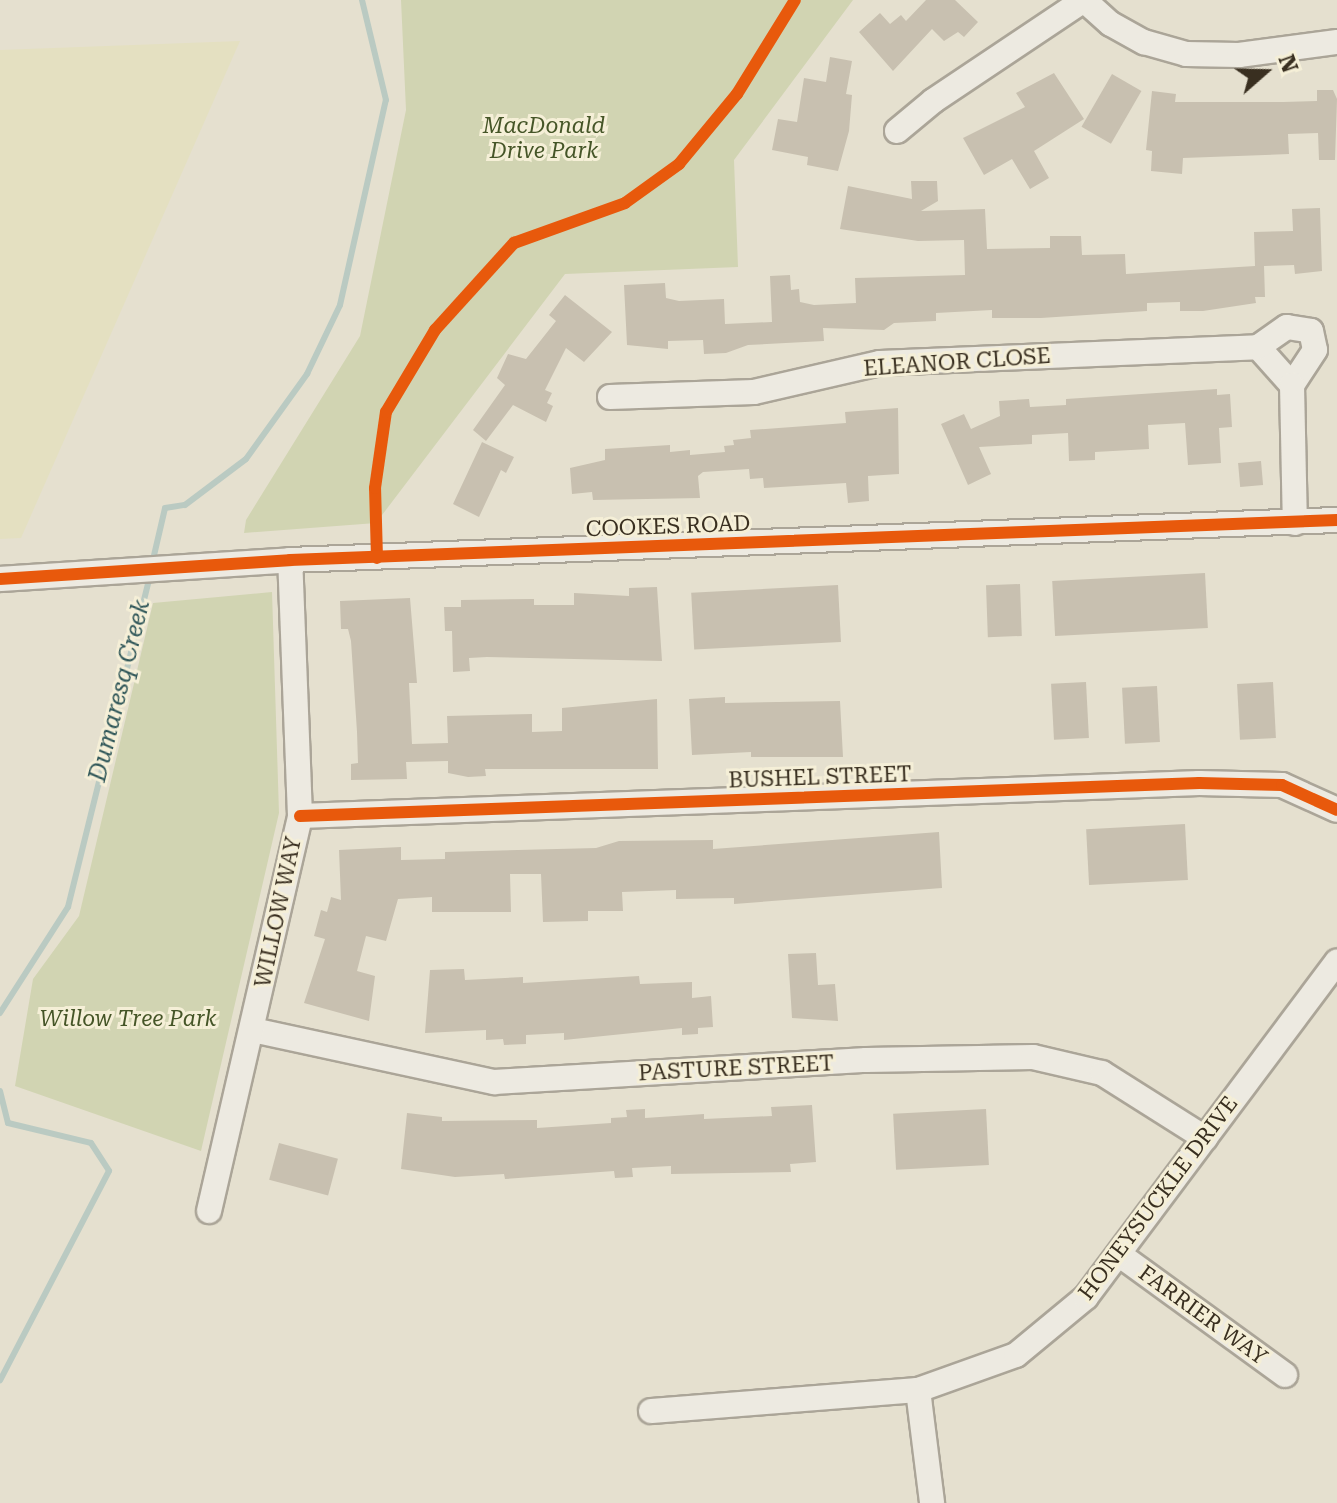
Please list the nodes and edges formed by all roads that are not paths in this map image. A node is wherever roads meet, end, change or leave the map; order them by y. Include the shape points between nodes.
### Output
1 (1084, 0) edge
2 (1337, 42) edge
3 (897, 131) dead end
4 (1258, 347) junction
5 (1292, 385) junction
6 (610, 397) dead end
7 (1337, 520) edge
8 (1295, 523) junction
9 (290, 560) junction
10 (0, 579) edge
11 (1337, 810) edge
12 (300, 816) junction
13 (1337, 962) edge
14 (253, 1030) junction
15 (1205, 1138) junction
16 (209, 1211) dead end
17 (1120, 1255) junction
18 (1285, 1375) dead end
19 (918, 1390) junction
20 (651, 1411) dead end
21 (932, 1503) edge

1 - 2 street via 1111,24 1144,42 1186,54 1239,55
1 - 3 street
4 - 5 street
4 - 5 street, ELEANOR CLOSE via 1287,327 1311,331 1315,350
4 - 6 street, ELEANOR CLOSE via 880,363 754,392
5 - 8 street
7 - 8 street, COOKES ROAD
8 - 9 street, COOKES ROAD
9 - 10 street, COOKES ROAD
9 - 12 street, WILLOW WAY
11 - 12 street, BUSHEL STREET via 1282,785 1199,783
12 - 14 street, WILLOW WAY
13 - 15 street, HONEYSUCKLE DRIVE
14 - 15 street, PASTURE STREET via 494,1082 866,1060 1033,1057 1102,1073
14 - 16 street, WILLOW WAY
15 - 17 street, HONEYSUCKLE DRIVE
17 - 18 street, FARRIER WAY
17 - 19 street, HONEYSUCKLE DRIVE via 1086,1297 1016,1355
19 - 20 street, HONEYSUCKLE DRIVE
19 - 21 street

